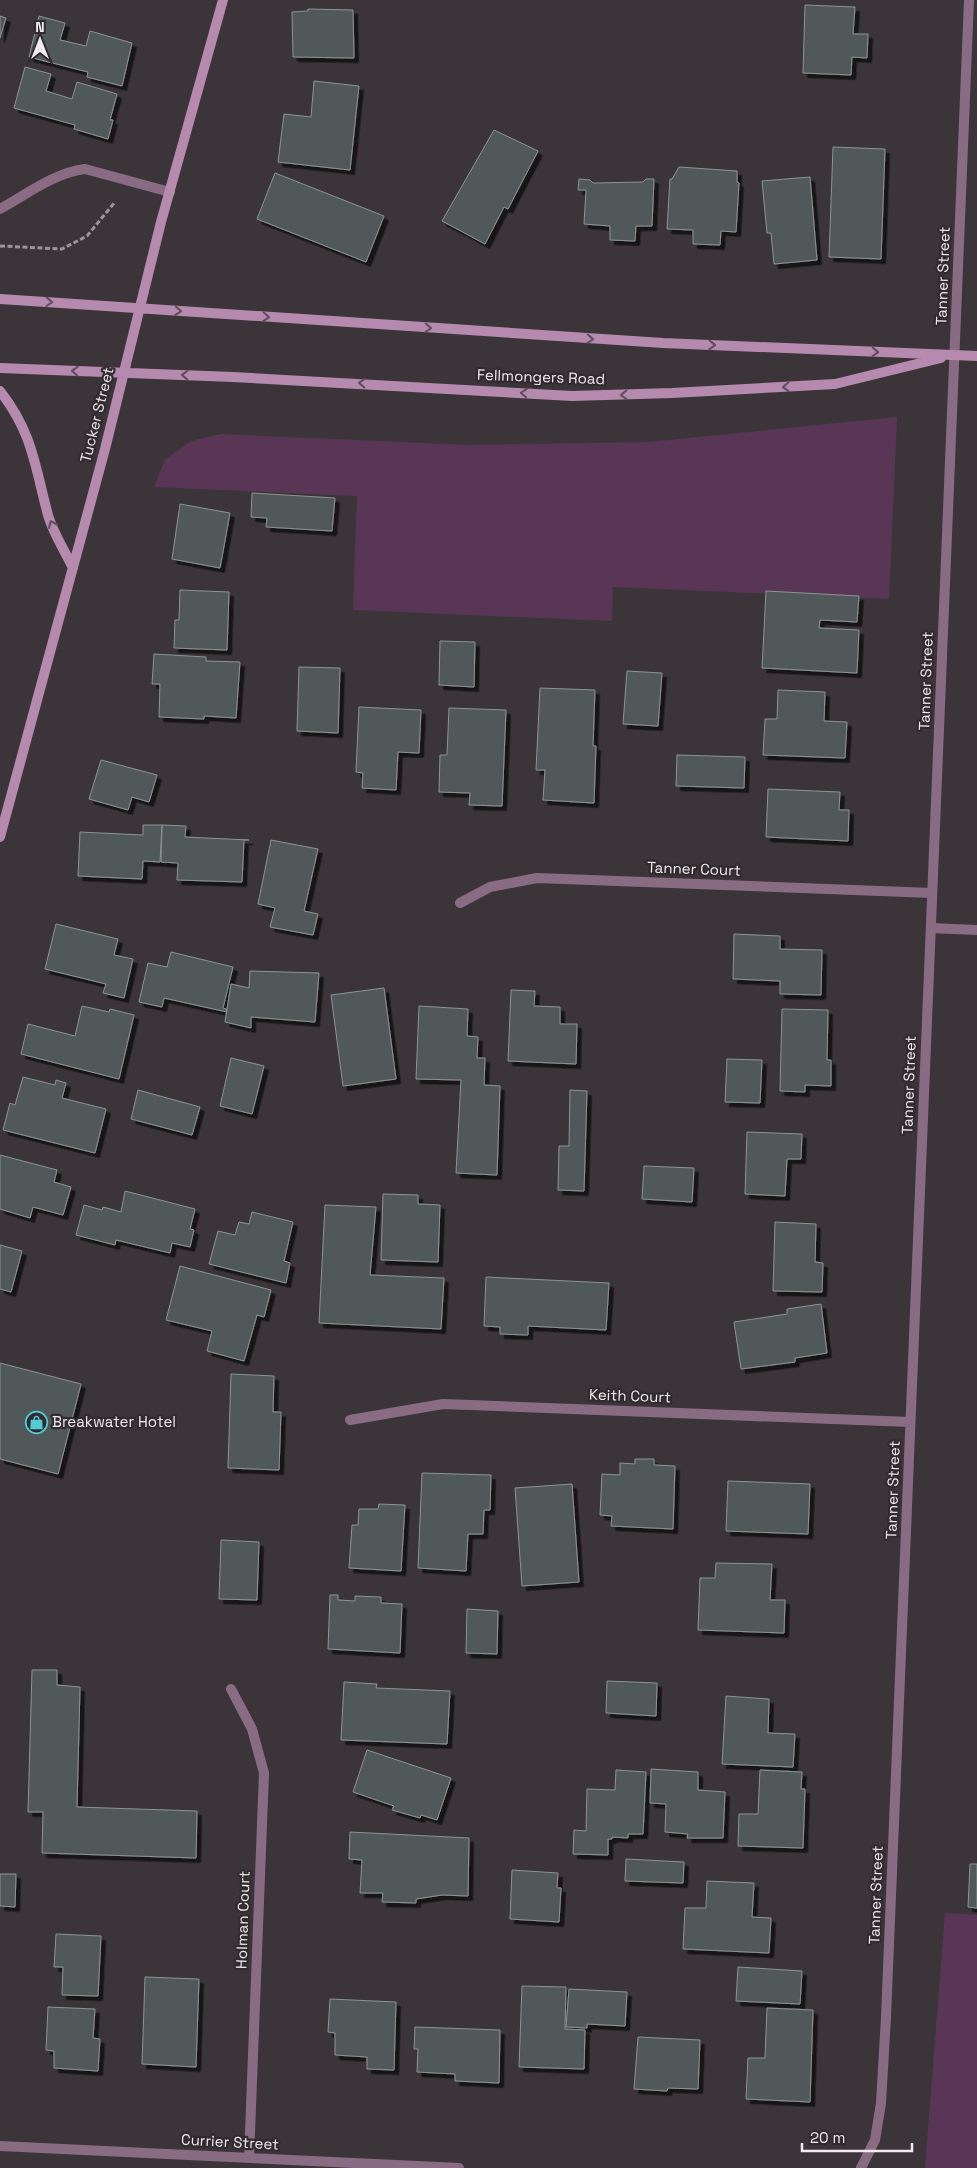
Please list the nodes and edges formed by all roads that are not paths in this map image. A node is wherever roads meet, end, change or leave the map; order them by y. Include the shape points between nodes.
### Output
1 (223, 0) edge
2 (969, 0) edge
3 (170, 192) junction
4 (0, 209) edge
5 (0, 299) edge
6 (139, 308) junction
7 (954, 355) junction
8 (977, 356) edge
9 (0, 368) edge
10 (124, 373) junction
11 (0, 391) edge
12 (73, 568) junction
13 (0, 837) edge
14 (932, 893) junction
15 (460, 903) dead end
16 (931, 928) junction
17 (977, 930) edge
18 (350, 1420) dead end
19 (910, 1422) junction
20 (231, 1689) dead end
21 (0, 2146) edge
22 (249, 2158) junction
23 (459, 2168) edge
24 (861, 2168) edge

1 - 3 main road, Tucker Street
2 - 7 street, Tanner Street
3 - 4 street via 85,169 70,171
3 - 6 main road, Tucker Street
5 -> 6 main road, Fellmongers Road
6 -> 7 main road, Fellmongers Road via 664,343
6 - 10 main road, Tucker Street
7 - 8 main road, Fellmongers Road
7 -> 10 main road, Fellmongers Road via 835,384 572,396
7 - 14 street, Tanner Street
10 -> 9 main road, Fellmongers Road
10 - 12 main road, Tucker Street
12 -> 11 main road via 49,517 26,432
12 - 13 main road, Tucker Street
14 - 15 street, Tanner Court via 537,878 490,887
14 - 16 street, Tanner Street
16 - 17 street
16 - 19 street, Tanner Street
18 - 19 street, Keith Court via 443,1404
19 - 24 street, Tanner Street via 886,2027 875,2140
20 - 22 street, Holman Court via 252,1728 264,1774
21 - 22 street, Currier Street
22 - 23 street, Currier Street

